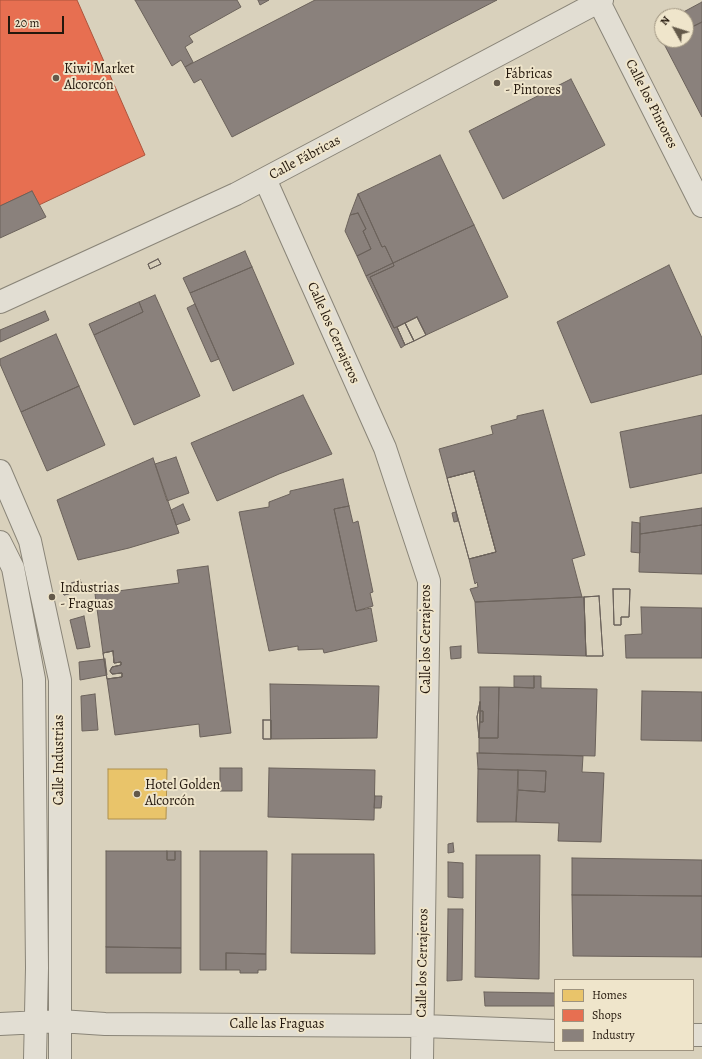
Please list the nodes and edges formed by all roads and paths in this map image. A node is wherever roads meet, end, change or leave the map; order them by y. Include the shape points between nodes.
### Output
1 (601, 1) edge
2 (265, 180) junction
3 (702, 206) edge
4 (0, 302) edge
5 (0, 472) edge
6 (0, 542) edge
7 (36, 1021) junction
8 (60, 1021) junction
9 (0, 1024) edge
10 (423, 1026) junction
11 (554, 1031) edge
12 (35, 1059) edge
13 (60, 1059) edge
14 (422, 1059) edge

1 - 2 street, Calle Fábricas
1 - 3 street, Calle los Pintores
2 - 4 street, Calle Fábricas
2 - 10 street, Calle los Cerrajeros via 385,448 429,580
5 - 8 street, Calle Industrias via 30,541 60,680
6 - 7 street, Calle Industrias via 13,568 34,679
7 - 8 street, Calle las Fraguas
7 - 9 street, Calle las Fraguas
7 - 12 street, Calle Industrias
8 - 10 street, Calle las Fraguas via 105,1024
8 - 13 street, Calle Industrias
10 - 11 street, Calle las Fraguas
10 - 14 street, Calle los Cerrajeros

